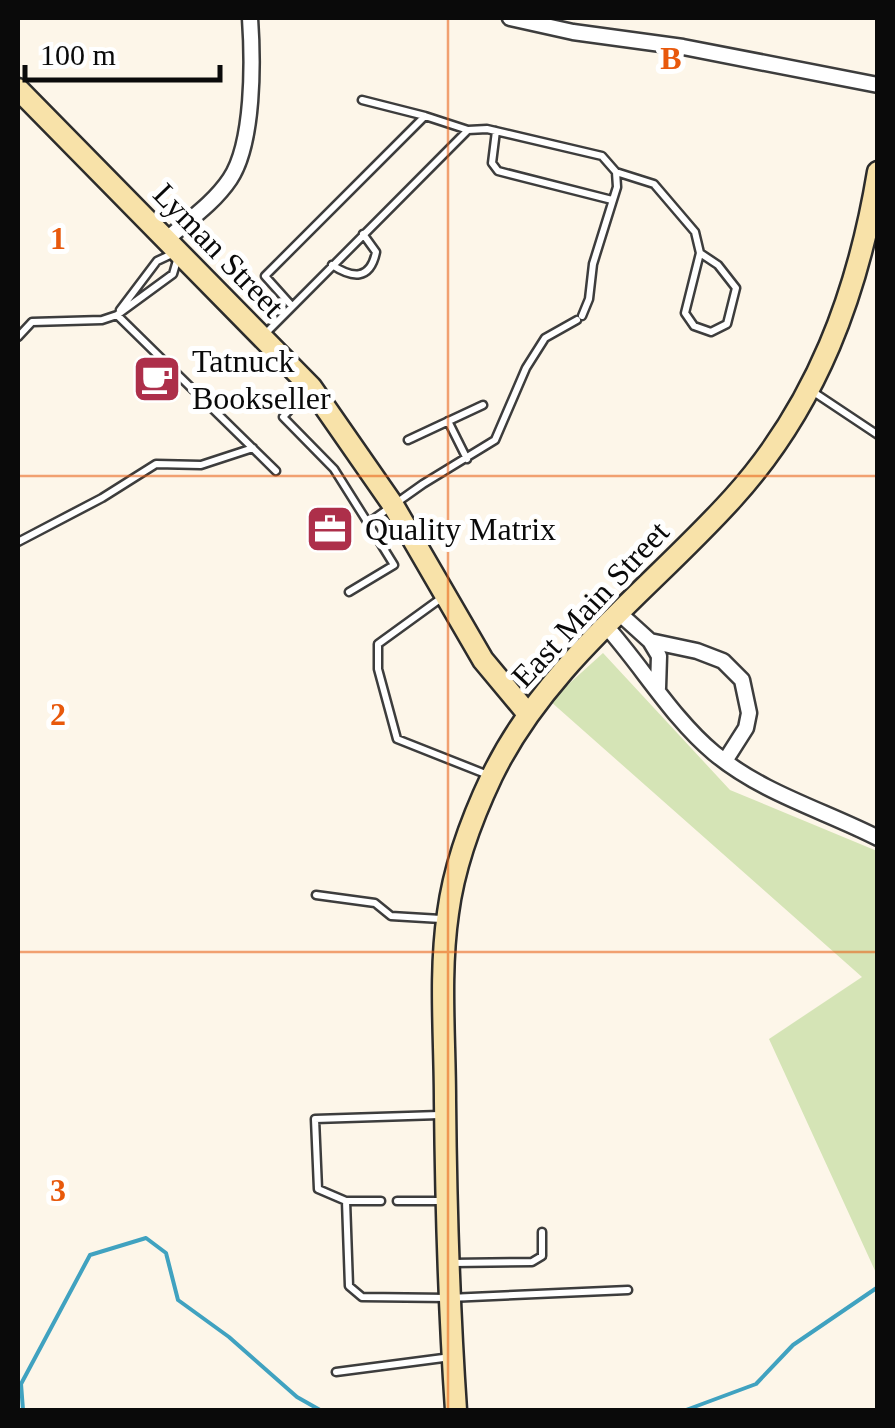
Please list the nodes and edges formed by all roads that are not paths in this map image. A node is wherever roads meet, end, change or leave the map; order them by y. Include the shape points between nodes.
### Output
1 (250, 18) edge
2 (510, 18) edge
3 (878, 85) edge
4 (18, 92) edge
5 (362, 100) dead end
6 (425, 116) junction
7 (468, 130) junction
8 (496, 132) junction
9 (616, 172) junction
10 (878, 172) edge
11 (612, 200) junction
12 (363, 234) junction
13 (174, 245) junction
14 (700, 253) junction
15 (332, 265) junction
16 (291, 305) junction
17 (117, 315) junction
18 (18, 337) edge
19 (262, 337) junction
20 (311, 388) junction
21 (810, 390) junction
22 (482, 405) dead end
23 (448, 421) junction
24 (878, 435) edge
25 (408, 440) dead end
26 (253, 448) junction
27 (467, 459) junction
28 (276, 471) dead end
29 (393, 505) junction
30 (368, 523) junction
31 (18, 542) edge
32 (350, 592) dead end
33 (446, 595) junction
34 (611, 618) junction
35 (650, 640) junction
36 (658, 688) junction
37 (528, 714) junction
38 (726, 762) junction
39 (492, 776) junction
40 (874, 831) edge
41 (316, 895) dead end
42 (447, 920) junction
43 (445, 1115) junction
44 (446, 1200) junction
45 (346, 1201) junction
46 (381, 1201) dead end
47 (397, 1201) dead end
48 (542, 1232) dead end
49 (446, 1263) junction
50 (628, 1290) dead end
51 (448, 1298) junction
52 (453, 1357) junction
53 (336, 1372) dead end
54 (456, 1410) edge

1 - 13 street via 241,154 232,176
2 - 3 street
4 - 13 main road, Lyman Street
5 - 6 lane
6 - 7 lane
6 - 16 lane via 265,276
7 - 8 lane
7 - 12 lane
8 - 9 lane via 602,156
8 - 11 lane via 492,162 498,171
9 - 11 lane
9 - 14 lane via 664,192 695,232
10 - 21 main road, East Main Street via 854,282
11 - 27 lane via 580,318 545,338 495,440
12 - 15 lane
12 - 15 lane via 376,252 373,265 348,275
13 - 17 lane
13 - 17 lane via 173,274
13 - 19 main road, Lyman Street
14 - 14 lane via 684,313 711,332 727,324 736,288
15 - 16 lane
16 - 19 lane
17 - 18 lane via 32,322
17 - 26 lane
19 - 20 main road, Lyman Street
20 - 29 main road, Lyman Street
20 - 30 lane via 283,417 334,469
21 - 24 lane
21 - 34 main road, East Main Street via 736,494
22 - 23 lane
23 - 25 lane
23 - 27 lane
26 - 28 lane
26 - 31 lane via 201,465 156,464
27 - 29 lane
29 - 30 lane
29 - 33 main road, Lyman Street
30 - 32 lane via 394,565
33 - 37 main road, Lyman Street via 484,660
33 - 39 lane via 378,644 378,670 397,738
34 - 35 street
34 - 36 street
34 - 37 main road, East Main Street
35 - 36 street via 659,656
35 - 38 street via 722,661 742,680 749,713
36 - 38 street via 697,738
37 - 39 main road, East Main Street
38 - 40 street via 782,795
39 - 42 main road, East Main Street via 461,854
41 - 42 lane via 375,903 391,916
42 - 43 main road, East Main Street
43 - 44 main road, East Main Street
43 - 45 lane via 315,1118 318,1189
44 - 47 lane
44 - 49 main road, East Main Street
45 - 46 lane
45 - 51 lane via 349,1286 362,1296
48 - 49 lane via 542,1256 532,1262
49 - 51 main road, East Main Street
50 - 51 lane
51 - 52 main road, East Main Street
52 - 53 lane
52 - 54 main road, East Main Street

